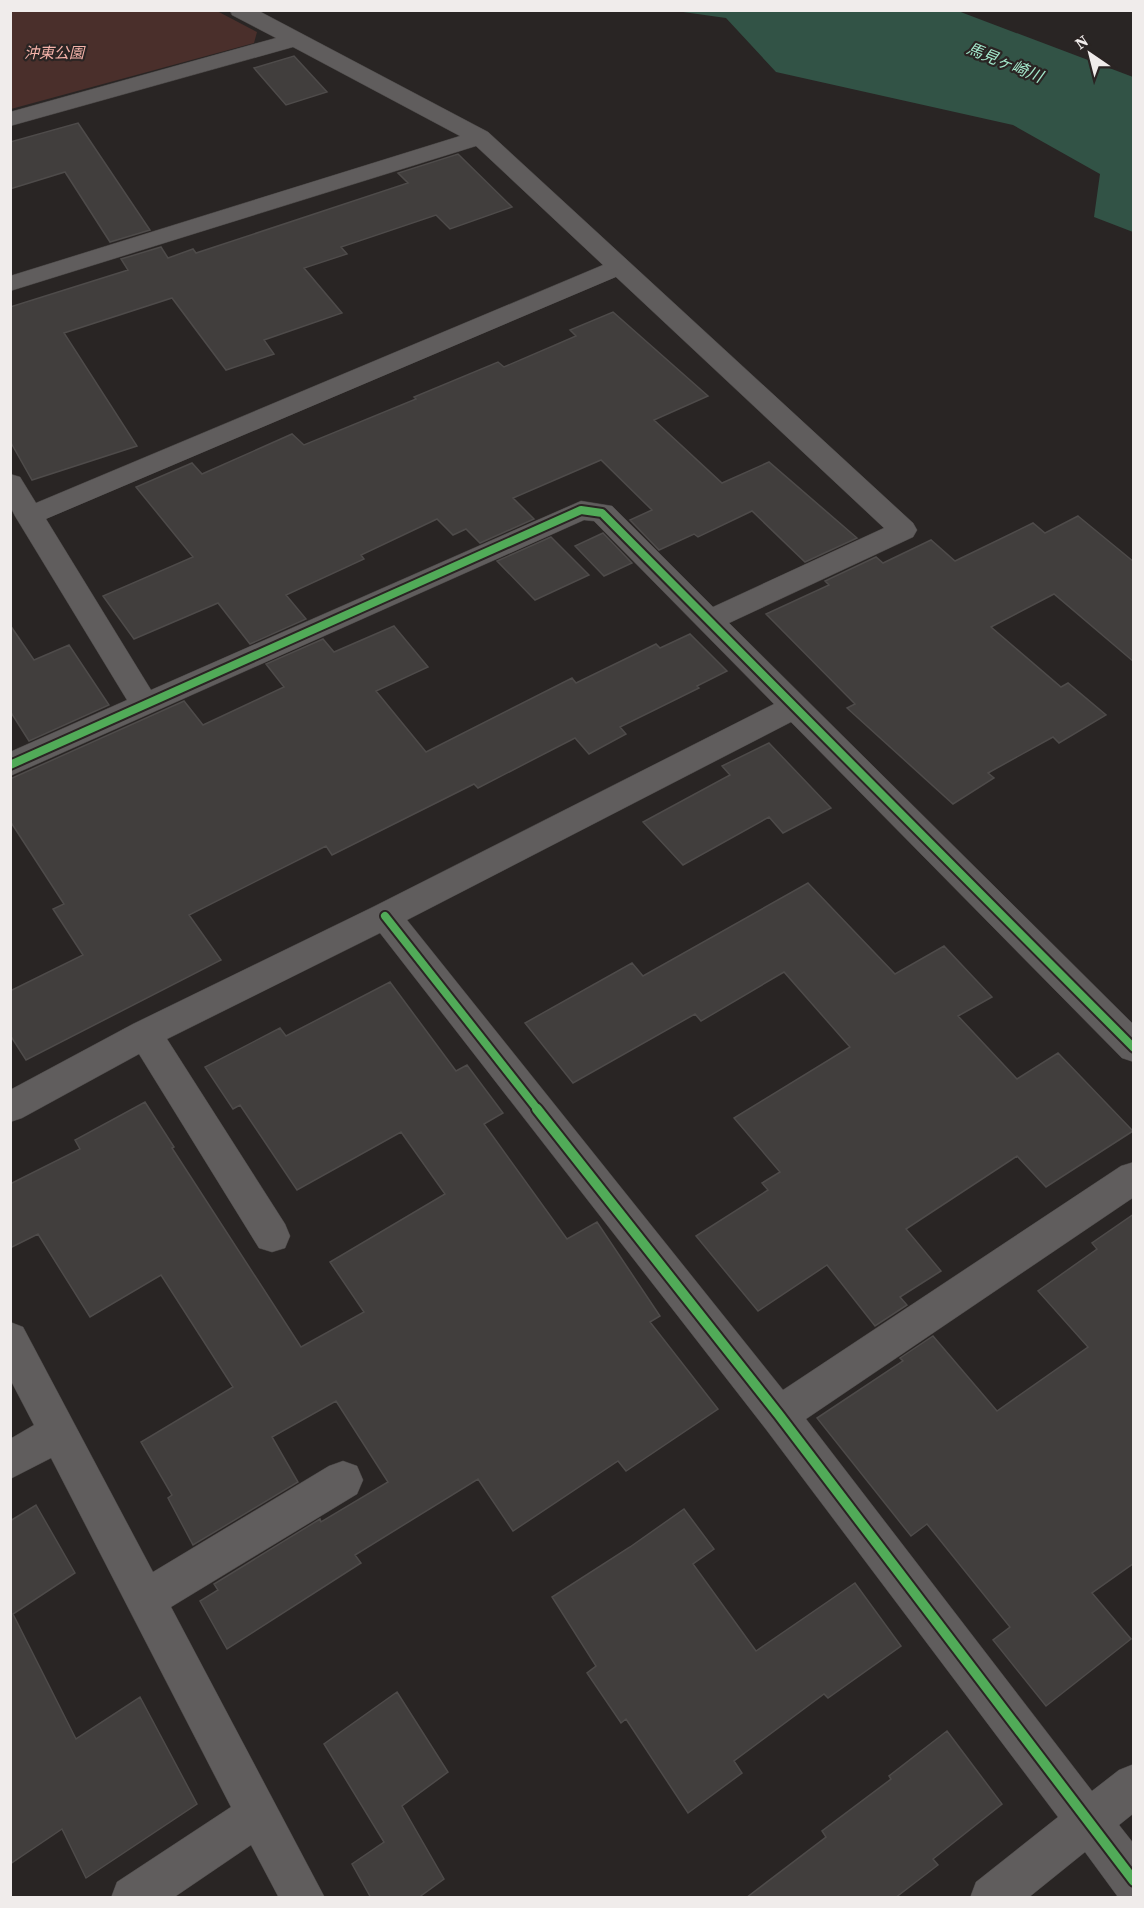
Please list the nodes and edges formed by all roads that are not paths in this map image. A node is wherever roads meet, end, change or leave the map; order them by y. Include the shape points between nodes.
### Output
1 (240, 10) edge
2 (292, 40) junction
3 (10, 119) edge
4 (480, 137) junction
5 (618, 267) junction
6 (10, 284) edge
7 (10, 483) edge
8 (29, 516) junction
9 (709, 621) junction
10 (145, 705) junction
11 (794, 707) junction
12 (10, 765) edge
13 (385, 916) junction
14 (146, 1034) junction
15 (1134, 1048) edge
16 (10, 1107) edge
17 (1134, 1177) edge
18 (272, 1236) dead end
19 (10, 1339) edge
20 (779, 1415) junction
21 (58, 1433) junction
22 (10, 1460) edge
23 (343, 1480) dead end
24 (145, 1600) junction
25 (1134, 1785) edge
26 (258, 1815) junction
27 (1088, 1821) junction
28 (1134, 1881) edge
29 (133, 1898) edge
30 (303, 1898) edge
31 (992, 1898) edge

1 - 2 street
2 - 3 street
2 - 4 street
4 - 5 street
4 - 6 street
5 - 8 street
5 - 9 street via 903,530
7 - 8 street
8 - 10 street
9 - 10 street via 602,513 580,510
9 - 11 street
10 - 12 street
11 - 13 street
11 - 15 street
13 - 14 street
13 - 20 street
14 - 16 street
14 - 18 street
17 - 20 street
19 - 21 street
20 - 27 street
21 - 22 street
21 - 24 street
23 - 24 street
24 - 26 street
25 - 27 street
26 - 29 street
26 - 30 street
27 - 28 street
27 - 31 street

